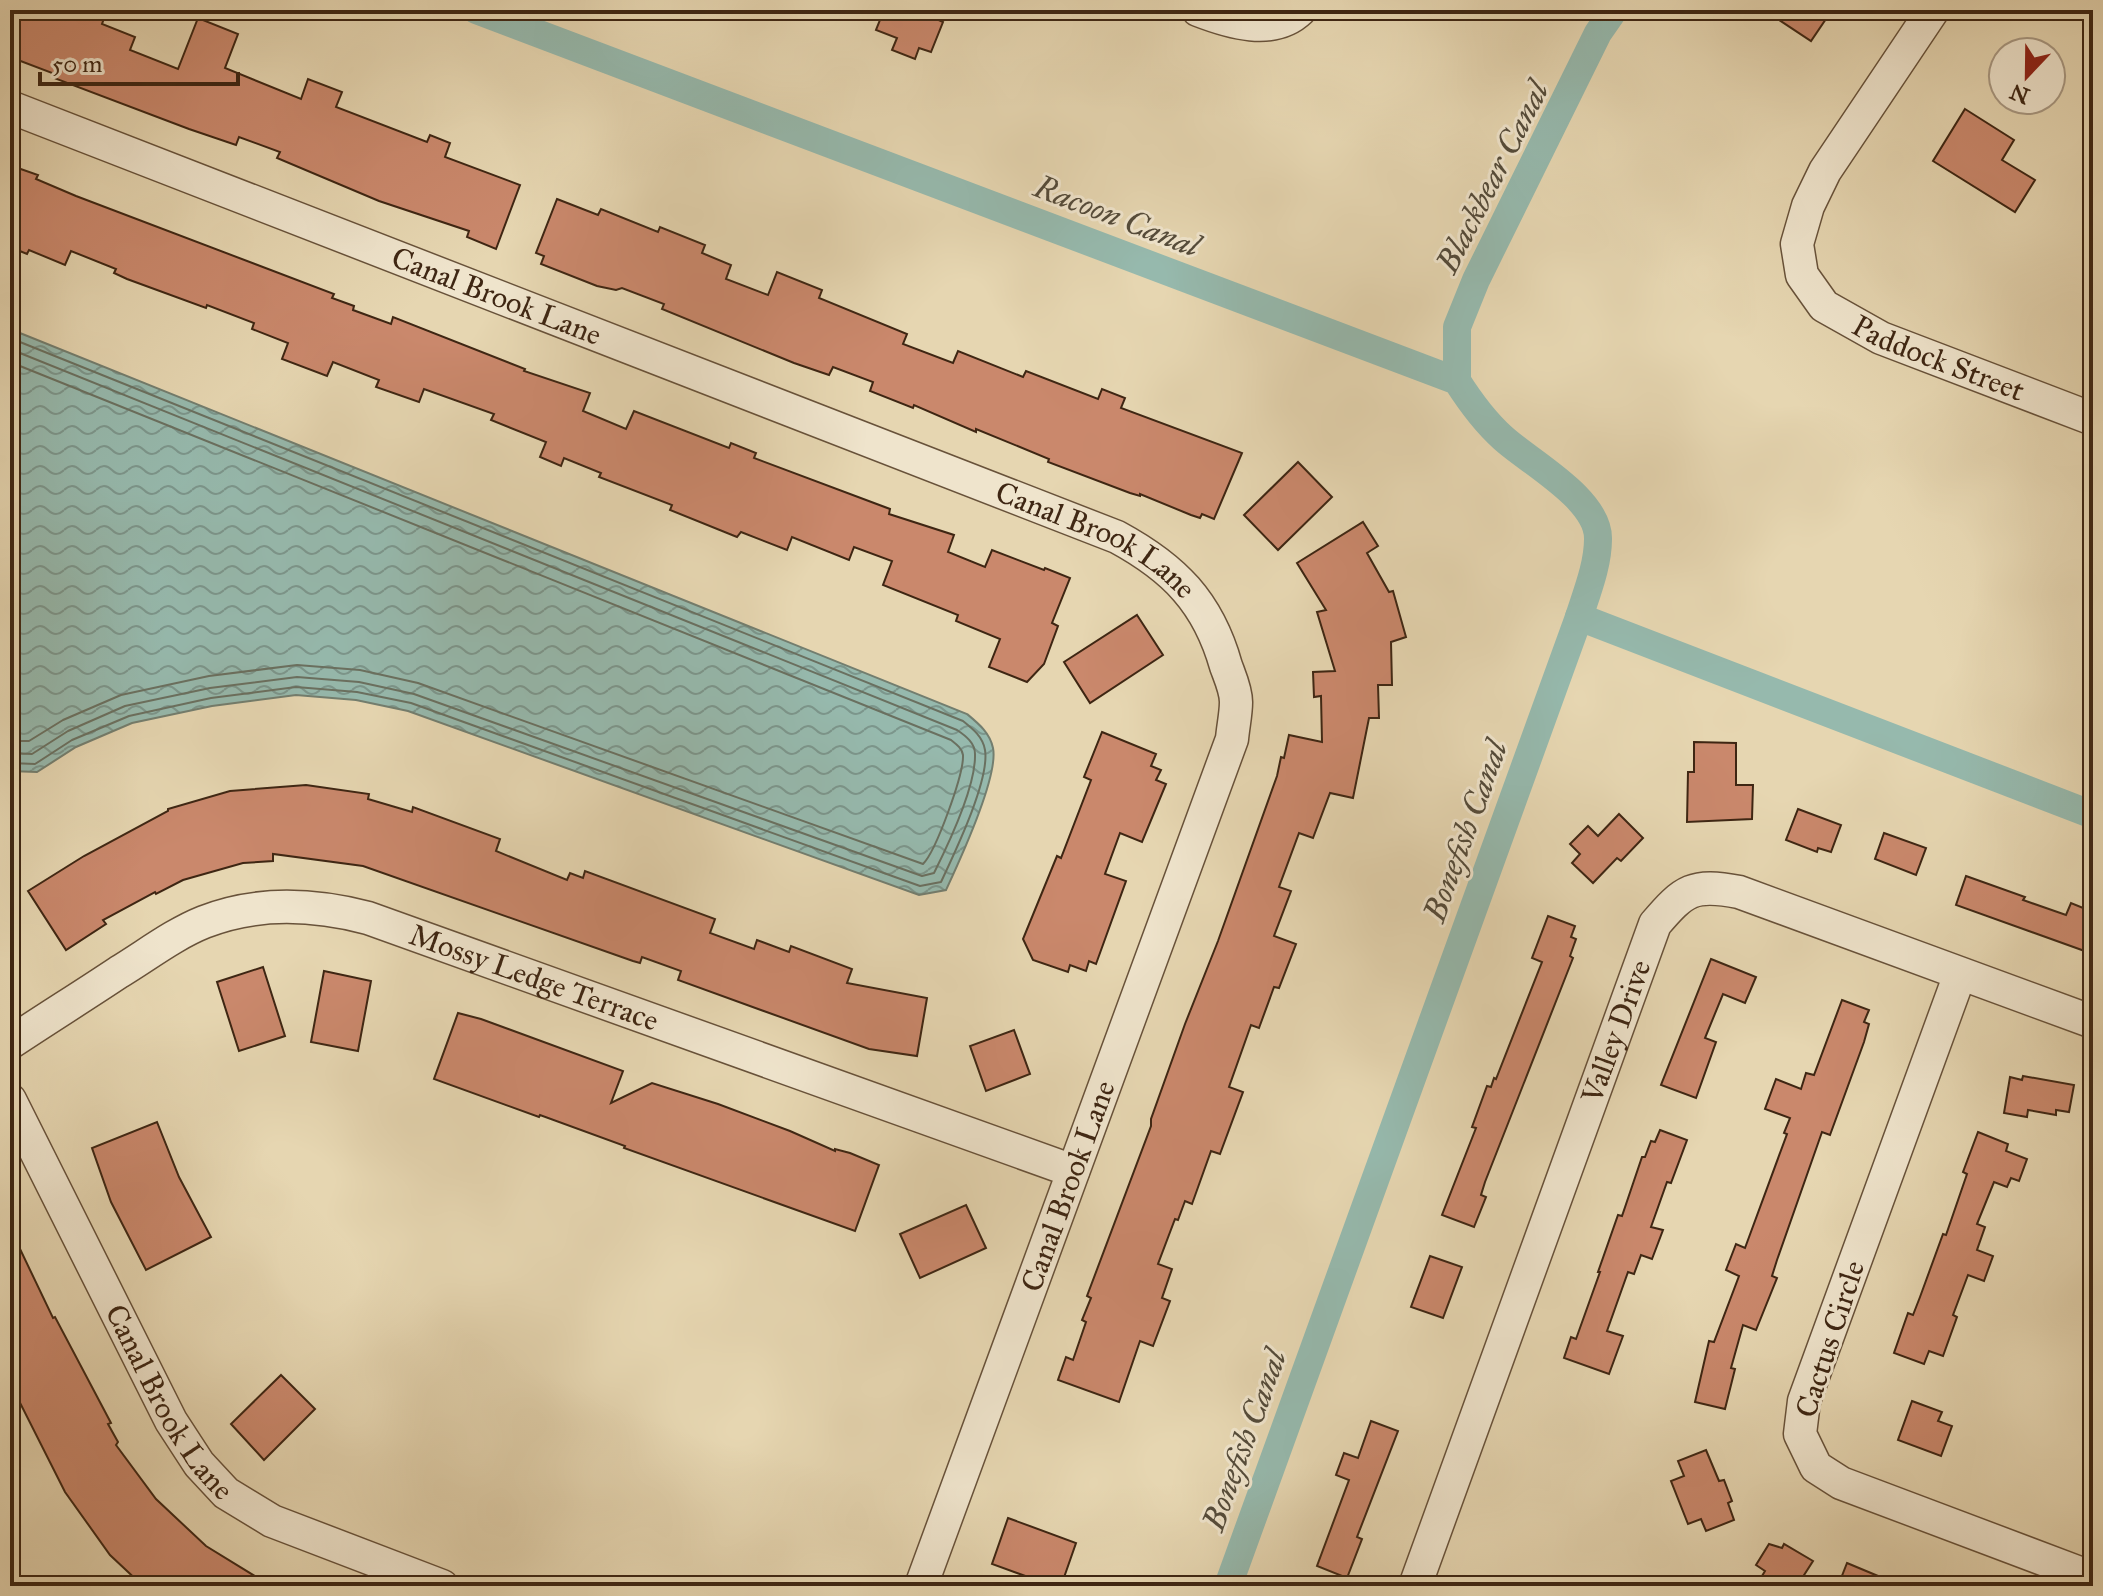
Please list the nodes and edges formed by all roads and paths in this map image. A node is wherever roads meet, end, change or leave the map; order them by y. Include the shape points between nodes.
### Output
1 (1198, 10) edge
2 (1933, 10) edge
3 (1295, 15) edge
4 (10, 107) edge
5 (2093, 419) edge
6 (1960, 974) junction
7 (2093, 1022) edge
8 (10, 1043) edge
9 (10, 1100) edge
10 (1073, 1171) junction
11 (2093, 1578) edge
12 (442, 1586) edge
13 (921, 1586) edge
14 (1415, 1586) edge

1 - 3 street via 1262,25
2 - 5 street, Paddock Street via 1825,171 1797,244 1802,275 1824,306 1881,338
4 - 10 street, Canal Brook Lane via 1117,537 1152,557 1187,588 1222,651 1236,699 1232,739
6 - 7 street, Valley Drive
6 - 11 street, Cactus Circle via 1804,1401 1800,1434 1816,1467 1841,1483
6 - 14 street, Valley Drive via 1739,892 1710,886 1679,895 1655,924
8 - 10 street, Mossy Ledge Terrace via 205,922 273,907 337,910
9 - 12 street, Canal Brook Lane via 171,1421 199,1464 226,1493 272,1521
10 - 13 street, Canal Brook Lane

